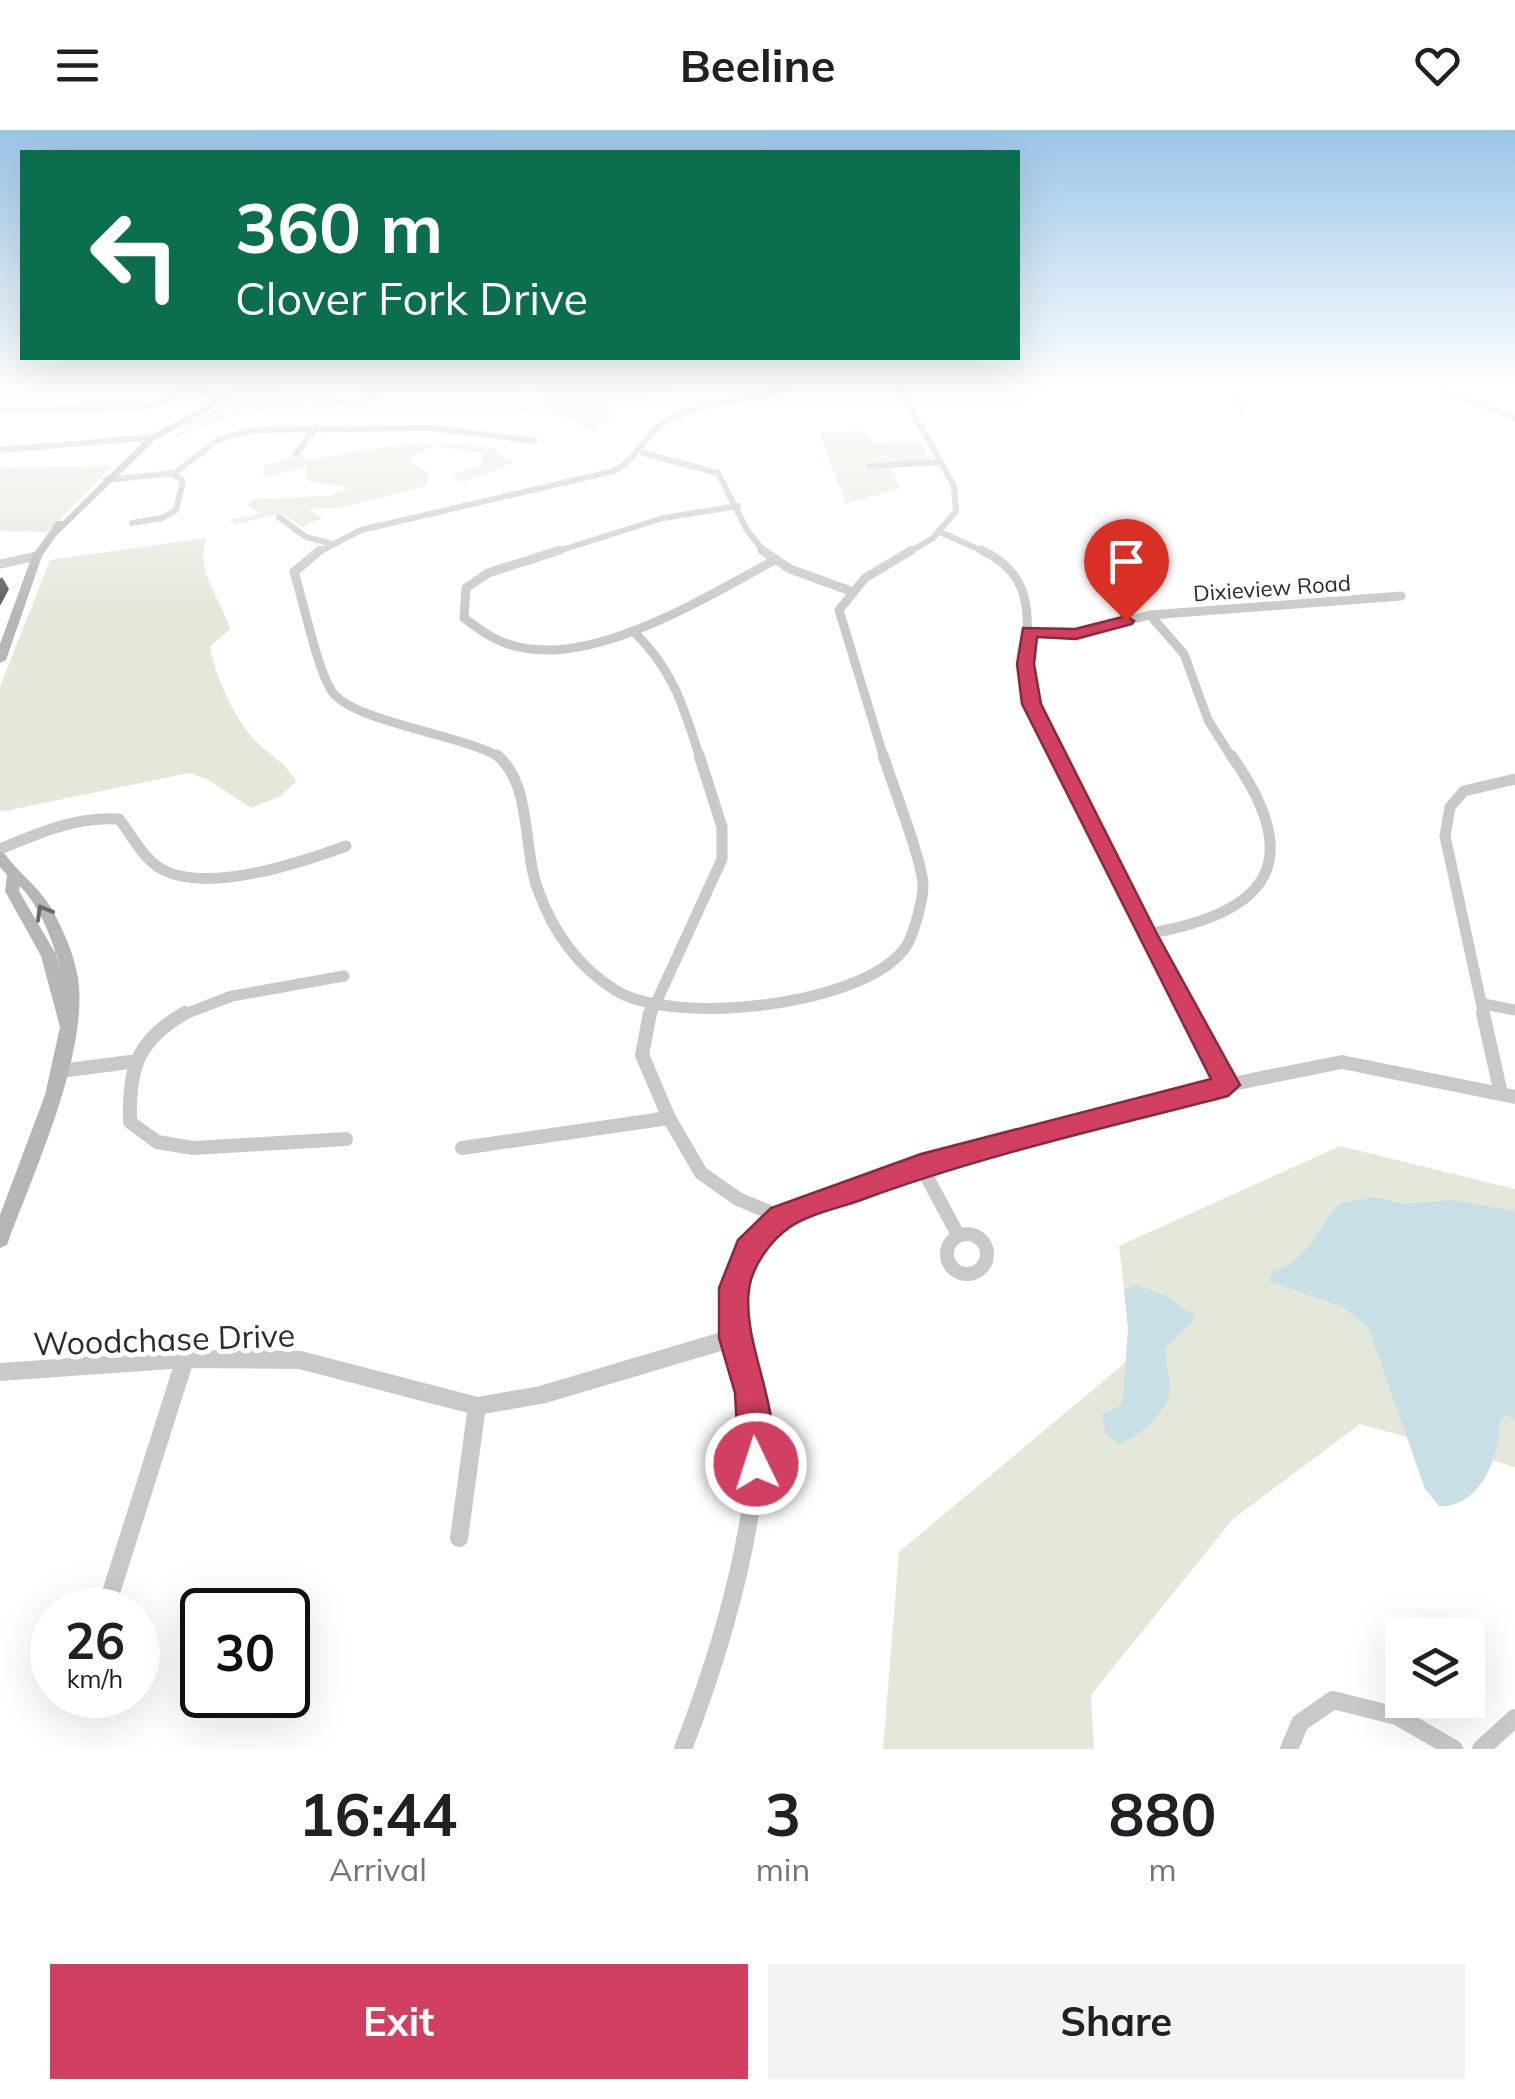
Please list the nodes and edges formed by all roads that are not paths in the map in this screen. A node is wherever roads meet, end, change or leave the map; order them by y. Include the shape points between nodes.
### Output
1 (123, 465) edge
2 (192, 465) edge
3 (624, 465) edge
4 (686, 465) edge
5 (894, 465) edge
6 (941, 465) edge
7 (868, 466) dead end
8 (172, 474) junction
9 (106, 480) junction
10 (738, 506) junction
11 (279, 518) dead end
12 (132, 522) dead end
13 (940, 532) junction
14 (329, 543) junction
15 (38, 556) junction
16 (775, 560) junction
17 (0, 564) edge
18 (848, 590) junction
19 (1401, 596) dead end
20 (1150, 615) junction
21 (634, 632) junction
22 (1029, 632) junction
23 (0, 660) edge
24 (1515, 779) edge
25 (346, 846) dead end
26 (0, 849) edge
27 (0, 856) edge
28 (1146, 934) junction
29 (344, 976) dead end
30 (652, 1004) junction
31 (1484, 1004) junction
32 (1515, 1010) edge
33 (130, 1062) junction
34 (60, 1071) junction
35 (1228, 1085) junction
36 (1508, 1096) edge
37 (669, 1118) junction
38 (346, 1140) dead end
39 (462, 1148) dead end
40 (921, 1166) junction
41 (781, 1217) junction
42 (958, 1234) dead end
43 (0, 1239) edge
44 (734, 1338) junction
45 (185, 1360) junction
46 (0, 1372) edge
47 (477, 1406) junction
48 (459, 1538) dead end
49 (112, 1588) edge
50 (1515, 1718) edge
51 (682, 1749) edge
52 (1289, 1749) edge
53 (1454, 1749) edge
54 (1480, 1749) edge

1 - 9 street
2 - 8 street
3 - 14 street via 392,520
4 - 10 street via 718,473
5 - 7 street
6 - 13 street via 958,498 951,522
8 - 9 street
8 - 12 street via 183,482 178,512
9 - 15 street
10 - 16 street via 753,542
10 - 21 street via 663,518 488,573 466,588 462,603 464,618 476,630 519,647 575,648
11 - 14 street
13 - 18 street
13 - 22 street via 996,557 1020,583
14 - 30 street via 294,572 294,582 331,691 366,714 472,741 500,758 515,775 537,889 569,953 616,991
15 - 17 street
15 - 23 street
16 - 18 street
16 - 21 street
18 - 30 street via 838,610 842,631 923,886 908,944 882,970 766,1006 696,1010
19 - 20 street, Dixieview Road
20 - 22 street, Dixieview Road via 1076,634
20 - 28 street via 1184,651 1208,721 1258,798 1271,854 1266,881 1238,909 1206,923
21 - 30 street via 660,656 678,687 722,826 722,860
22 - 28 street via 1025,664 1032,704
24 - 31 street via 1482,782 1456,795 1445,813
25 - 26 street via 308,860 194,878 157,866 119,819 98,816
27 - 34 street via 53,968 66,1023
28 - 35 street
29 - 33 street via 216,998 180,1014
30 - 37 street via 642,1054
31 - 32 street
31 - 36 street
33 - 34 street
33 - 38 street via 130,1122 156,1142 192,1148
34 - 43 street
35 - 36 street via 1342,1062
35 - 40 street
37 - 39 street
37 - 41 street via 700,1172
40 - 41 street
40 - 42 street
41 - 44 street via 748,1250 738,1275
44 - 47 street, Woodchase Drive via 540,1395
44 - 51 street via 751,1393 756,1464 704,1694
45 - 46 street, Woodchase Drive
45 - 47 street, Woodchase Drive via 300,1360
45 - 49 street
47 - 48 street
50 - 54 street
52 - 53 street via 1300,1723 1333,1700 1379,1706

